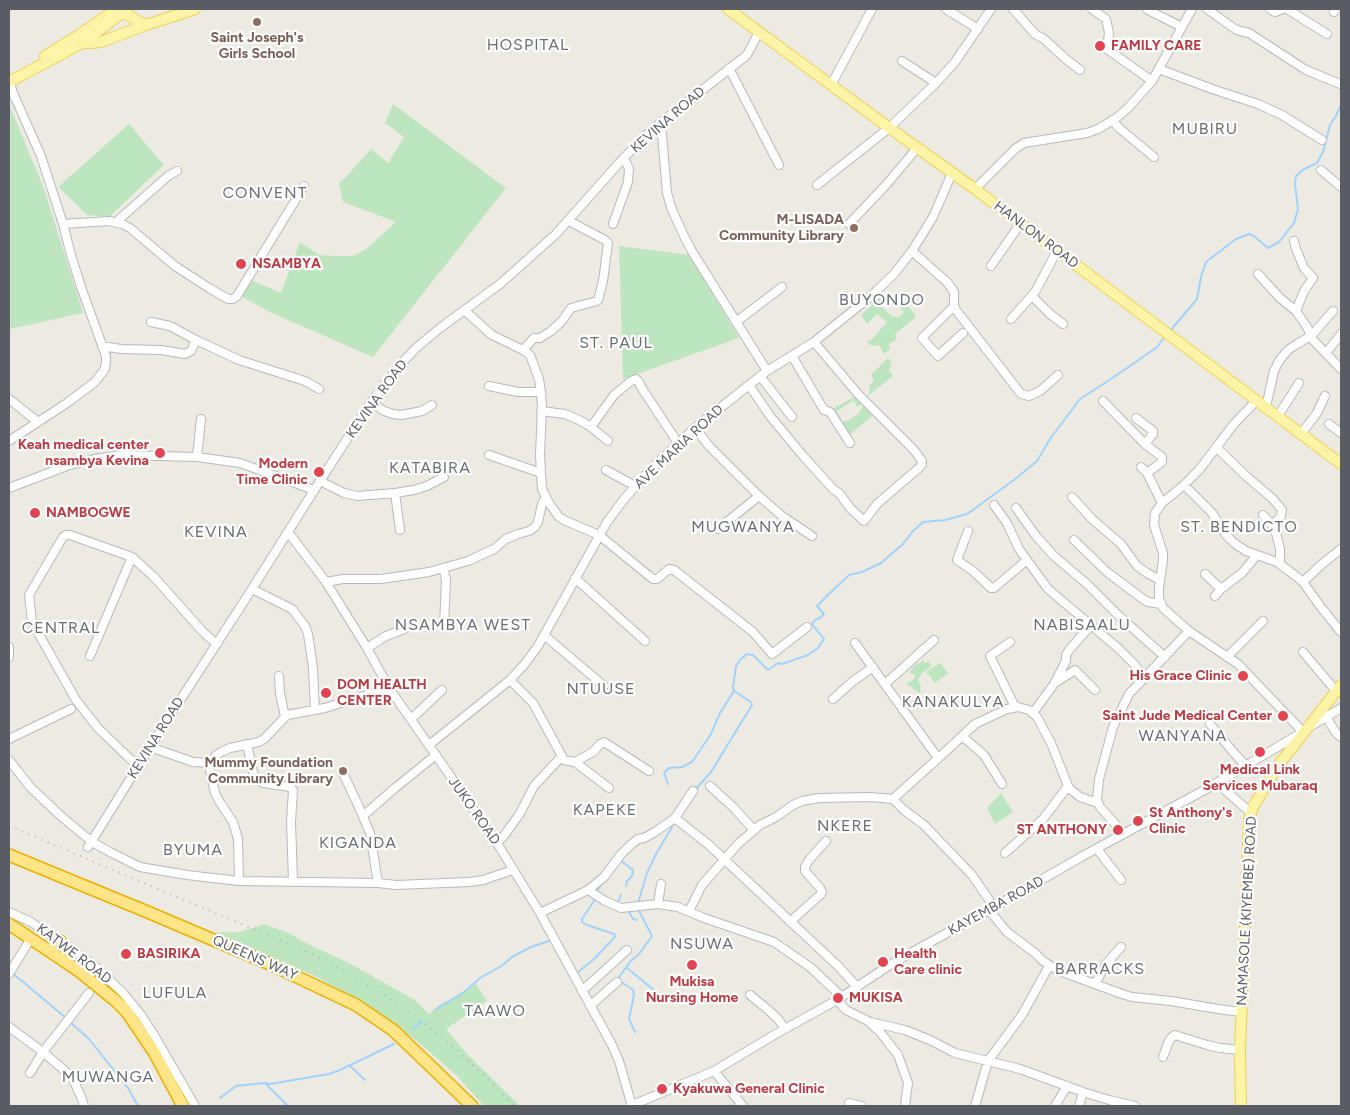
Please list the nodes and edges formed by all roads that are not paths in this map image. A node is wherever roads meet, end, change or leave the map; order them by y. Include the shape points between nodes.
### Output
1 (195, 9) edge
2 (728, 9) edge
3 (872, 9) edge
4 (946, 9) edge
5 (991, 9) edge
6 (1013, 9) edge
7 (1092, 9) edge
8 (1192, 9) edge
9 (1207, 9) edge
10 (1270, 9) edge
11 (1283, 9) edge
12 (1288, 9) edge
13 (120, 10) edge
14 (1148, 10) edge
15 (146, 25) junction
16 (1182, 27) junction
17 (978, 28) junction
18 (759, 32) junction
19 (1327, 34) dead end
20 (84, 42) junction
21 (902, 60) dead end
22 (729, 68) junction
23 (1159, 69) junction
24 (1080, 70) dead end
25 (9, 79) edge
26 (1152, 80) junction
27 (936, 83) junction
28 (1340, 84) edge
29 (831, 85) junction
30 (1112, 120) junction
31 (659, 124) junction
32 (889, 128) junction
33 (1322, 140) dead end
34 (917, 148) junction
35 (1154, 157) dead end
36 (624, 158) junction
37 (779, 165) dead end
38 (1321, 170) dead end
39 (177, 171) dead end
40 (952, 173) junction
41 (817, 185) dead end
42 (304, 186) dead end
43 (1341, 187) edge
44 (975, 189) junction
45 (568, 220) junction
46 (116, 222) junction
47 (63, 224) junction
48 (613, 224) dead end
49 (849, 224) dead end
50 (1020, 224) junction
51 (1294, 241) dead end
52 (912, 250) junction
53 (1057, 251) junction
54 (991, 266) dead end
55 (1258, 274) dead end
56 (782, 287) dead end
57 (1032, 296) junction
58 (954, 306) junction
59 (464, 310) junction
60 (1333, 311) dead end
61 (1296, 312) junction
62 (1011, 318) dead end
63 (151, 322) dead end
64 (736, 322) junction
65 (1063, 324) dead end
66 (963, 333) dead end
67 (1341, 334) edge
68 (1311, 336) junction
69 (196, 340) junction
70 (814, 342) junction
71 (102, 346) junction
72 (523, 350) junction
73 (1326, 353) junction
74 (792, 356) junction
75 (1341, 369) edge
76 (763, 374) junction
77 (1058, 374) dead end
78 (1299, 383) dead end
79 (748, 385) junction
80 (489, 386) dead end
81 (320, 389) dead end
82 (541, 392) junction
83 (1325, 396) dead end
84 (9, 399) edge
85 (1102, 401) dead end
86 (1256, 401) junction
87 (371, 402) junction
88 (432, 405) dead end
89 (1266, 407) junction
90 (542, 411) junction
91 (1278, 416) junction
92 (792, 417) dead end
93 (1136, 418) dead end
94 (201, 420) dead end
95 (38, 422) junction
96 (1329, 424) dead end
97 (591, 427) junction
98 (695, 428) junction
99 (1341, 433) edge
100 (1301, 434) junction
101 (9, 441) edge
102 (608, 441) dead end
103 (678, 443) junction
104 (850, 443) dead end
105 (1145, 444) junction
106 (1216, 447) junction
107 (489, 455) dead end
108 (197, 457) junction
109 (1340, 460) edge
110 (606, 470) dead end
111 (541, 473) junction
112 (444, 477) dead end
113 (320, 480) junction
114 (1184, 485) junction
115 (635, 486) junction
116 (9, 488) edge
117 (314, 490) junction
118 (395, 493) junction
119 (759, 496) junction
120 (546, 497) junction
121 (1072, 497) dead end
122 (1162, 503) junction
123 (994, 505) dead end
124 (1016, 508) dead end
125 (1263, 515) dead end
126 (1272, 525) junction
127 (718, 529) dead end
128 (400, 530) dead end
129 (968, 531) dead end
130 (288, 532) junction
131 (599, 535) junction
132 (812, 536) dead end
133 (1074, 540) dead end
134 (1341, 549) edge
135 (1257, 555) junction
136 (132, 558) junction
137 (1027, 560) junction
138 (1280, 563) junction
139 (443, 568) junction
140 (1205, 574) dead end
141 (575, 578) junction
142 (1160, 580) junction
143 (326, 582) junction
144 (1303, 582) junction
145 (252, 589) junction
146 (1161, 604) junction
147 (1263, 621) dead end
148 (1091, 625) junction
149 (444, 626) dead end
150 (807, 627) dead end
151 (404, 629) dead end
152 (1189, 631) junction
153 (1341, 632) edge
154 (544, 635) junction
155 (934, 640) dead end
156 (645, 641) dead end
157 (1010, 642) dead end
158 (855, 643) dead end
159 (216, 644) junction
160 (9, 647) edge
161 (367, 648) junction
162 (1303, 652) dead end
163 (90, 656) dead end
164 (1164, 656) junction
165 (1227, 657) junction
166 (9, 658) edge
167 (873, 667) junction
168 (279, 676) dead end
169 (1144, 677) junction
170 (510, 680) junction
171 (885, 684) junction
172 (1054, 684) junction
173 (604, 686) dead end
174 (389, 688) junction
175 (1339, 688) edge
176 (442, 690) dead end
177 (1095, 690) dead end
178 (833, 699) dead end
179 (1015, 707) junction
180 (1341, 708) edge
181 (70, 709) dead end
182 (315, 710) junction
183 (1033, 713) junction
184 (1326, 716) junction
185 (285, 717) junction
186 (411, 719) junction
187 (1210, 724) dead end
188 (1305, 730) junction
189 (962, 736) junction
190 (1341, 737) edge
191 (9, 739) edge
192 (248, 744) junction
193 (429, 745) junction
194 (150, 748) junction
195 (436, 755) junction
196 (562, 756) junction
197 (938, 758) junction
198 (9, 760) edge
199 (575, 762) junction
200 (211, 764) junction
201 (139, 766) junction
202 (1246, 766) junction
203 (649, 771) dead end
204 (343, 773) dead end
205 (1217, 783) junction
206 (1002, 784) dead end
207 (710, 786) dead end
208 (1068, 786) junction
209 (609, 788) dead end
210 (693, 791) dead end
211 (893, 799) junction
212 (1098, 803) junction
213 (1251, 813) junction
214 (363, 816) junction
215 (675, 818) junction
216 (754, 829) junction
217 (1124, 834) junction
218 (826, 841) dead end
219 (497, 843) junction
220 (90, 845) junction
221 (1097, 849) junction
222 (1005, 853) dead end
223 (9, 855) edge
224 (724, 859) junction
225 (513, 870) junction
226 (1121, 880) dead end
227 (239, 881) junction
228 (293, 881) junction
229 (378, 883) junction
230 (661, 884) dead end
231 (588, 890) junction
232 (658, 904) junction
233 (992, 908) junction
234 (689, 911) junction
235 (9, 912) edge
236 (540, 913) junction
237 (790, 922) junction
238 (9, 924) edge
239 (31, 938) junction
240 (60, 941) junction
241 (1121, 948) dead end
242 (50, 950) junction
243 (627, 950) dead end
244 (1049, 966) junction
245 (9, 974) edge
246 (617, 982) dead end
247 (1095, 984) junction
248 (857, 987) junction
249 (582, 991) junction
250 (89, 994) dead end
251 (750, 995) dead end
252 (839, 998) junction
253 (590, 1006) junction
254 (1242, 1012) junction
255 (870, 1022) junction
256 (9, 1027) edge
257 (785, 1029) junction
258 (1240, 1050) junction
259 (43, 1052) junction
260 (1163, 1057) dead end
261 (988, 1061) junction
262 (714, 1071) junction
263 (30, 1073) dead end
264 (1067, 1086) junction
265 (1083, 1092) junction
266 (849, 1103) dead end
267 (84, 1106) edge
268 (183, 1106) edge
269 (195, 1106) edge
270 (472, 1106) edge
271 (631, 1106) edge
272 (743, 1106) edge
273 (861, 1106) edge
274 (905, 1106) edge
275 (975, 1106) edge
276 (1055, 1106) edge
277 (1078, 1106) edge
278 (1136, 1106) edge
279 (1241, 1106) edge

1 - 15 main road
2 - 18 main road, HANLON ROAD
3 - 29 street
4 - 17 street
5 - 17 street
6 - 24 street via 1035,34
7 - 26 street via 1106,19 1107,49
8 - 16 street
9 - 28 street via 1306,70
10 - 11 street via 1275,12
12 - 19 street
13 - 15 main road
13 - 20 main road
13 - 25 main road
14 - 16 street
15 - 20 main road via 101,42
16 - 23 street
17 - 27 street
18 - 22 street, KEVINA ROAD via 747,55
18 - 29 main road, HANLON ROAD
20 - 25 main road
21 - 27 street
22 - 31 street, KEVINA ROAD
22 - 37 street
23 - 26 street
23 - 33 street via 1265,107
25 - 47 street via 41,156
26 - 30 street via 1128,108
27 - 32 street
29 - 32 main road, HANLON ROAD
30 - 35 street
30 - 44 street via 1087,133 1024,143
31 - 36 street, KEVINA ROAD
31 - 64 street via 667,194 672,210 689,246
32 - 34 main road, HANLON ROAD
32 - 41 street
34 - 40 main road, HANLON ROAD
34 - 49 street
36 - 45 street, KEVINA ROAD
36 - 48 street via 629,169 628,182
38 - 43 street
39 - 46 street
40 - 44 main road, HANLON ROAD
40 - 52 street, AVE MARIA ROAD via 933,217
42 - 46 street via 233,299 208,288 175,266 130,228
44 - 50 main road, HANLON ROAD
45 - 59 street, KEVINA ROAD via 500,284
45 - 72 street via 608,243 598,300 571,308 551,331 534,338
46 - 47 street
47 - 71 street
50 - 53 main road, HANLON ROAD
50 - 54 street
51 - 61 street via 1304,268 1312,278
52 - 58 street via 948,283 954,292
52 - 70 street, AVE MARIA ROAD via 894,274 870,297
53 - 57 street
53 - 86 main road, HANLON ROAD
55 - 61 street
56 - 64 street
57 - 62 street
57 - 65 street
58 - 66 street via 922,338 938,356
58 - 77 street via 1021,394 1029,396 1040,391
59 - 72 street via 492,335
59 - 87 street, KEVINA ROAD via 416,348
60 - 68 street
61 - 68 street
63 - 69 street via 170,326
64 - 76 street
67 - 73 street
68 - 73 street
68 - 89 street via 1288,350 1279,362
69 - 71 street via 191,351 185,354
69 - 81 street via 239,360
70 - 74 street, AVE MARIA ROAD
70 - 79 street via 922,461 920,467 877,504 864,521 804,457
71 - 95 street via 106,362 101,375
72 - 82 street via 530,355
73 - 75 street
74 - 76 street, AVE MARIA ROAD
74 - 104 street via 824,410 830,412
76 - 79 street, AVE MARIA ROAD
76 - 92 street
78 - 91 street
79 - 98 street, AVE MARIA ROAD
80 - 82 street via 518,392
82 - 90 street
83 - 100 street
84 - 95 street
85 - 105 street
86 - 89 main road, HANLON ROAD
86 - 106 street
87 - 88 street via 384,411 401,415 422,411
87 - 113 street, KEVINA ROAD
89 - 91 main road, HANLON ROAD
90 - 97 street via 566,414
90 - 111 street
91 - 100 main road, HANLON ROAD
93 - 105 street via 1153,431
94 - 108 street
95 - 101 street
96 - 99 street
97 - 102 street
97 - 103 street via 614,395 636,379
98 - 103 street, AVE MARIA ROAD
98 - 119 street
100 - 109 main road, HANLON ROAD
103 - 115 street, AVE MARIA ROAD
105 - 122 street via 1163,459 1144,470
106 - 114 street
106 - 126 street via 1282,510
107 - 111 street
108 - 116 street via 122,455 94,459
108 - 117 street via 240,463
110 - 115 street
111 - 120 street
112 - 118 street via 422,488
113 - 117 street, KEVINA ROAD
113 - 118 street via 357,496
114 - 122 street
114 - 135 street via 1212,513 1234,543
115 - 131 street, AVE MARIA ROAD
117 - 130 street, KEVINA ROAD
118 - 128 street
119 - 127 street
119 - 132 street
120 - 131 street via 559,517
120 - 139 street via 535,527 506,539 484,554
121 - 142 street via 1121,544 1136,566
122 - 142 street via 1154,521 1163,553
123 - 137 street
124 - 164 street via 1054,556
125 - 126 street
126 - 138 street via 1280,549
129 - 137 street via 956,560 991,588
130 - 143 street, JUKO ROAD
130 - 145 street, KEVINA ROAD
131 - 141 street, AVE MARIA ROAD
131 - 150 street via 653,579 669,569 674,570 753,632 771,654
133 - 146 street via 1107,572 1142,599
134 - 144 street
135 - 138 street
135 - 140 street via 1218,593
136 - 159 street via 154,576
136 - 163 street
136 - 201 street via 66,535 29,595 32,622 76,700 98,728
137 - 148 street via 1048,589
138 - 144 street
139 - 143 street via 381,579
139 - 149 street via 446,579
141 - 154 street, AVE MARIA ROAD
141 - 156 street
142 - 146 street
143 - 161 street, JUKO ROAD
144 - 153 street
145 - 159 street, KEVINA ROAD
145 - 182 street via 292,609 305,626 313,668
146 - 152 street
147 - 165 street
148 - 169 street via 1126,655
148 - 172 street via 1069,650
151 - 161 street
152 - 164 street
152 - 165 street
154 - 170 street, AVE MARIA ROAD via 529,660
154 - 173 street
155 - 171 street
157 - 179 street via 990,656
158 - 167 street
159 - 194 street, KEVINA ROAD
160 - 166 street
161 - 174 street, JUKO ROAD
162 - 175 street
164 - 169 street
165 - 188 street
167 - 171 street
167 - 178 street
168 - 185 street
169 - 212 street via 1129,694 1113,727 1099,779
170 - 193 street, AVE MARIA ROAD
170 - 196 street via 533,703
171 - 197 street
172 - 177 street via 1075,670
172 - 183 street
174 - 182 street
174 - 186 street, JUKO ROAD
175 - 188 main road, NAMASOLE (KIYEMBE) ROAD
176 - 186 street
179 - 183 street
179 - 189 street via 978,722
180 - 184 street, KAYEMBA ROAD
181 - 191 street
182 - 185 street
183 - 208 street via 1051,743
184 - 188 street, KAYEMBA ROAD
184 - 190 street
185 - 192 street via 264,739
186 - 193 street, JUKO ROAD
187 - 202 street
188 - 202 street, KAYEMBA ROAD
188 - 213 main road, NAMASOLE (KIYEMBE) ROAD via 1277,766
189 - 197 street
189 - 206 street via 984,755
192 - 200 street via 221,752
192 - 228 street via 254,777 263,783 294,790 291,822
193 - 195 street, JUKO ROAD
194 - 200 street via 193,762
194 - 201 street, KEVINA ROAD
195 - 214 street
195 - 219 street, JUKO ROAD
196 - 199 street
196 - 219 street via 534,786 519,815
197 - 211 street
198 - 220 street via 31,788
199 - 203 street via 604,742
199 - 209 street
200 - 227 street via 215,793 233,822 238,839
201 - 220 street, KEVINA ROAD
202 - 205 street, KAYEMBA ROAD
204 - 214 street
205 - 213 street
205 - 217 street, KAYEMBA ROAD
207 - 216 street
208 - 212 street via 1080,797
208 - 222 street via 1043,819
210 - 215 street
211 - 216 street via 819,798 802,801
211 - 233 street via 924,825 972,875
212 - 217 street
213 - 254 main road, NAMASOLE (KIYEMBE) ROAD
214 - 229 street via 373,844
215 - 224 street
215 - 231 street via 633,843 604,877
216 - 224 street
217 - 221 street, KAYEMBA ROAD
218 - 237 street via 805,867 822,892
219 - 225 street, JUKO ROAD
220 - 227 street via 140,867
221 - 226 street
221 - 233 street, KAYEMBA ROAD
223 - 270 highway, QUEENS WAY via 270,964 356,1005 393,1030
224 - 234 street via 702,885
224 - 237 street
225 - 229 street via 470,882 396,886
225 - 236 street, JUKO ROAD
227 - 228 street
228 - 229 street
230 - 232 street
231 - 232 street via 621,908
231 - 236 street
232 - 234 street
233 - 244 street via 1007,932
233 - 248 street, KAYEMBA ROAD via 896,961
234 - 252 street via 774,942 810,967
235 - 240 street, KATWE ROAD
236 - 249 street, JUKO ROAD
237 - 248 street
238 - 239 highway, KATWE ROAD
239 - 242 highway, KATWE ROAD
239 - 245 street
240 - 242 highway
240 - 269 street, KATWE ROAD via 100,970 130,1001
241 - 247 street via 1106,964
242 - 268 highway, KATWE ROAD via 127,1012 154,1052
243 - 249 street
244 - 247 street
244 - 261 street via 1022,1015
246 - 253 street
247 - 254 street via 1132,996
248 - 252 street, KAYEMBA ROAD
249 - 253 street, JUKO ROAD
250 - 259 street
251 - 257 street via 778,1018
252 - 255 street via 846,1010
252 - 257 street, KAYEMBA ROAD
253 - 271 street, JUKO ROAD via 619,1062
254 - 258 main road, NAMASOLE (KIYEMBE) ROAD
255 - 261 street via 905,1030 955,1053
255 - 274 street via 898,1055 908,1083
256 - 259 street
257 - 262 street, KAYEMBA ROAD
258 - 260 street via 1206,1045 1175,1035
258 - 279 main road, NAMASOLE (KIYEMBE) ROAD
259 - 263 street
259 - 267 street via 72,1076
261 - 264 street
261 - 275 street
262 - 271 street, KAYEMBA ROAD
262 - 272 street
264 - 265 street
264 - 276 street
265 - 277 street
265 - 278 street
266 - 273 street

